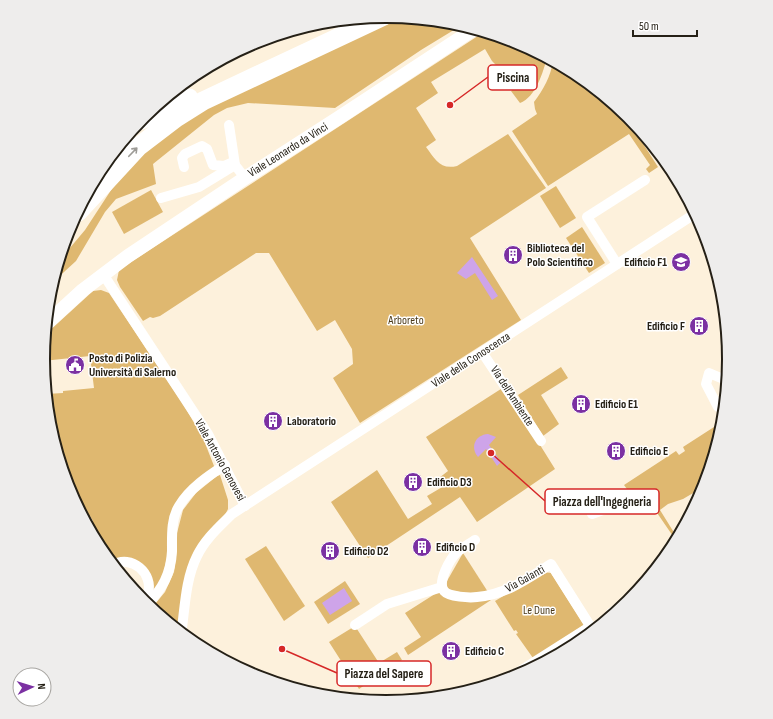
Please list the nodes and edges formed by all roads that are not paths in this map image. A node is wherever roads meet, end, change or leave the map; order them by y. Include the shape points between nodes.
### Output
1 (367, 24) edge
2 (350, 25) edge
3 (468, 33) edge
4 (161, 111) edge
5 (229, 125) dead end
6 (235, 164) junction
7 (184, 167) dead end
8 (245, 178) junction
9 (645, 180) dead end
10 (92, 197) edge
11 (161, 198) dead end
12 (690, 217) edge
13 (617, 264) junction
14 (103, 274) junction
15 (53, 318) edge
16 (482, 352) junction
17 (722, 379) edge
18 (718, 407) dead end
19 (541, 441) dead end
20 (225, 465) junction
21 (245, 506) junction
22 (610, 507) dead end
23 (592, 514) dead end
24 (475, 540) dead end
25 (119, 563) edge
26 (442, 587) junction
27 (147, 595) edge
28 (152, 599) edge
29 (354, 625) dead end
30 (182, 626) edge
31 (590, 626) edge

10 -> 1 highway via 138,147 176,118 204,101
2 - 4 highway
3 - 8 street, Viale Leonardo da Vinci
5 - 6 street
6 - 7 street via 213,165 202,146 185,154 182,158
6 - 8 street
6 - 11 street via 199,187
8 - 14 street, Viale Leonardo da Vinci
9 - 13 street via 587,217
12 - 13 street, Viale della Conoscenza
13 - 16 street, Viale della Conoscenza
14 - 15 street, Viale Leonardo da Vinci
14 - 20 street, Viale Antonio Genovesi via 208,434
16 - 19 street, Via dell'Ambiente
16 - 21 street, Viale della Conoscenza
17 - 18 street via 709,373 706,382
20 - 21 street, Viale Antonio Genovesi
20 - 28 street via 200,481 179,506 174,519 170,564 163,586
21 - 30 street, Viale della Conoscenza via 232,514 216,530 196,557 190,575
22 - 23 street
24 - 26 street via 457,552 452,559
25 - 27 street via 133,563 142,569 149,585
26 - 29 street via 387,604
26 - 31 street, Via Galanti via 453,596 477,597 508,590 551,564

